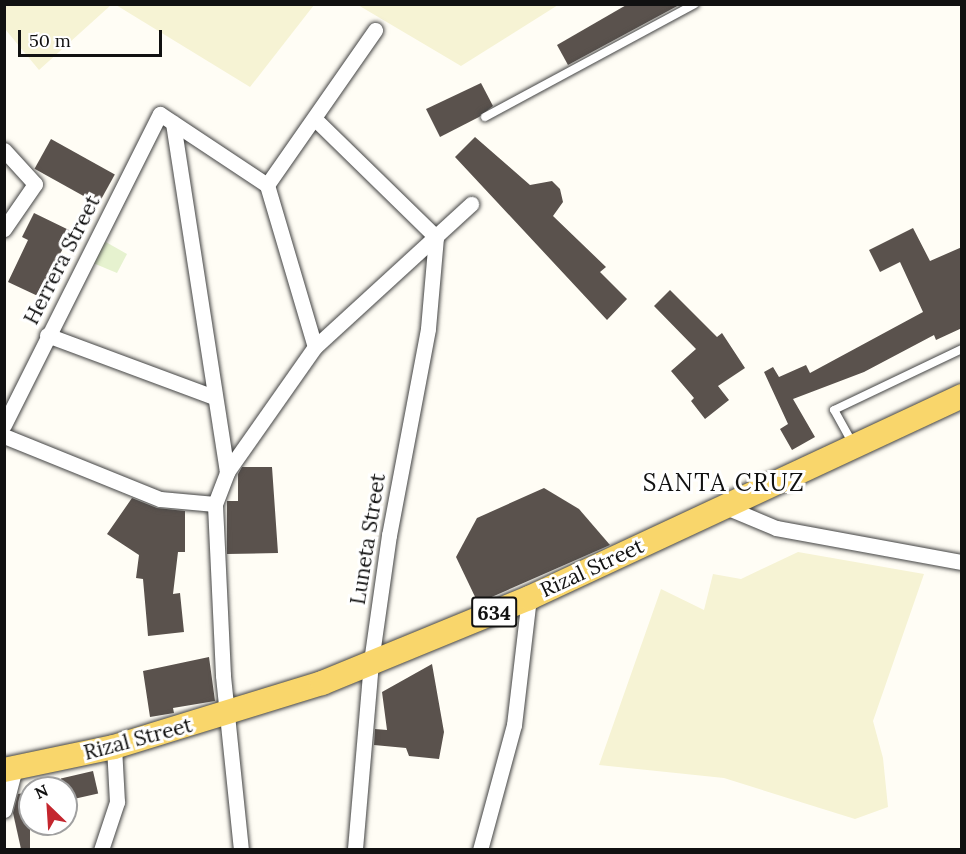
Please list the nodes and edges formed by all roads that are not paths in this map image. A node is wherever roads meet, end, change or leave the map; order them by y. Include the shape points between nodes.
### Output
1 (695, 4) edge
2 (375, 30) dead end
3 (485, 117) dead end
4 (316, 120) junction
5 (174, 123) junction
6 (4, 150) edge
7 (267, 185) junction
8 (471, 204) dead end
9 (4, 229) edge
10 (436, 237) junction
11 (47, 335) junction
12 (315, 346) junction
13 (962, 349) edge
14 (962, 396) edge
15 (214, 397) junction
16 (4, 425) edge
17 (4, 436) edge
18 (854, 446) junction
19 (227, 472) junction
20 (215, 504) junction
21 (726, 507) junction
22 (962, 562) edge
23 (529, 598) junction
24 (370, 662) junction
25 (227, 714) junction
26 (114, 747) junction
27 (10, 769) edge
28 (4, 810) edge
29 (101, 849) edge
30 (242, 849) edge
31 (355, 849) edge
32 (480, 849) edge

1 - 3 lane
2 - 4 street
4 - 7 street
4 - 10 street
5 - 7 street
5 - 11 street, Herrera Street via 160,114
5 - 15 street
6 - 9 street via 35,184
7 - 12 street
8 - 10 street
10 - 12 street
10 - 24 street, Luneta Street via 428,329 389,535
11 - 15 street
11 - 16 street, Herrera Street
12 - 19 street
13 - 18 lane via 834,410
14 - 18 main road, Rizal Street / 634
15 - 19 street
17 - 20 street via 160,499
18 - 21 main road, Rizal Street / 634
19 - 20 street
20 - 25 street
21 - 22 street via 776,528
21 - 23 main road, Rizal Street / 634
23 - 24 main road, Rizal Street / 634
23 - 32 street via 514,725
24 - 25 main road, Rizal Street / 634 via 322,683
24 - 31 street, Luneta Street
25 - 26 main road, Rizal Street / 634
25 - 30 street
26 - 27 main road, Rizal Street / 634
26 - 29 street via 117,802
27 - 28 street

